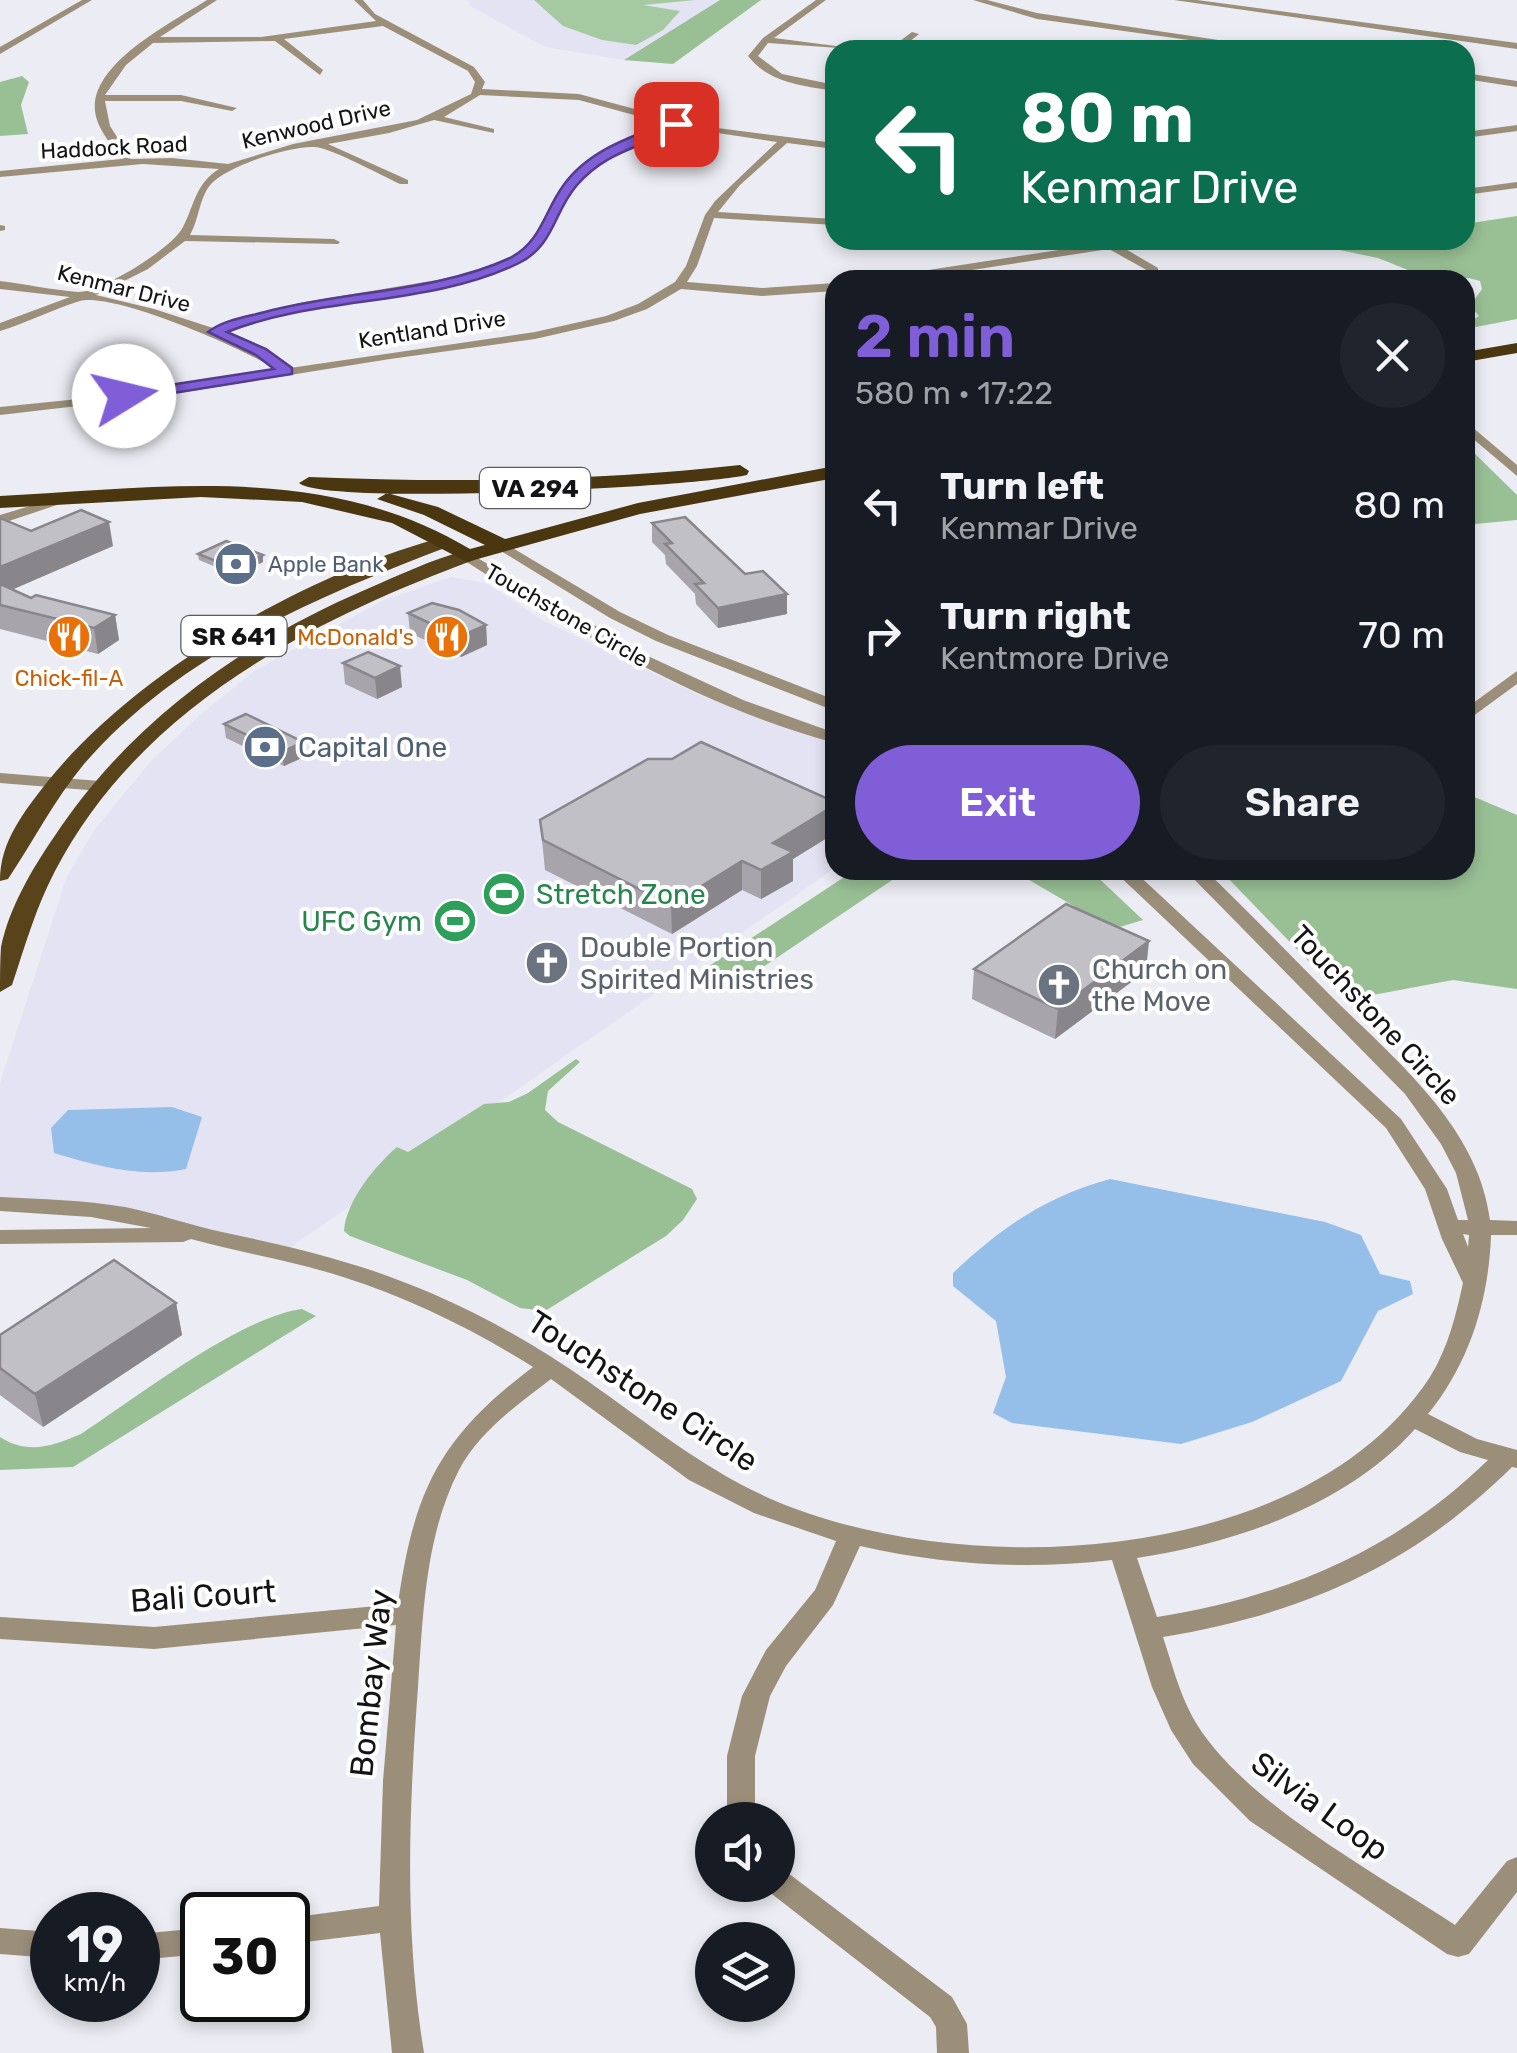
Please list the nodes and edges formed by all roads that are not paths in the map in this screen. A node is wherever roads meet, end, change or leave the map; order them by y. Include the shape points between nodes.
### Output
1 (88, 0) edge
2 (212, 0) edge
3 (358, 0) edge
4 (822, 0) edge
5 (977, 0) edge
6 (1178, 0) edge
7 (383, 22) junction
8 (1082, 22) junction
9 (1068, 30) dead end
10 (916, 34) dead end
11 (277, 38) junction
12 (152, 40) junction
13 (766, 40) junction
14 (907, 40) edge
15 (1210, 40) edge
16 (1473, 40) edge
17 (1475, 40) edge
18 (825, 46) edge
19 (1517, 46) edge
20 (0, 50) edge
21 (320, 72) dead end
22 (1475, 78) edge
23 (1517, 84) edge
24 (825, 86) edge
25 (478, 92) junction
26 (100, 98) junction
27 (232, 108) dead end
28 (433, 116) junction
29 (676, 124) junction
30 (1517, 128) edge
31 (490, 132) dead end
32 (1486, 132) junction
33 (1475, 134) edge
34 (786, 139) junction
35 (318, 142) junction
36 (825, 145) edge
37 (1517, 146) edge
38 (128, 162) junction
39 (229, 167) junction
40 (0, 174) edge
41 (404, 182) dead end
42 (1517, 184) edge
43 (1475, 190) edge
44 (710, 215) junction
45 (825, 221) edge
46 (182, 238) junction
47 (334, 242) dead end
48 (1065, 250) edge
49 (1119, 250) edge
50 (944, 270) edge
51 (1154, 270) dead end
52 (680, 284) junction
53 (0, 285) edge
54 (825, 288) edge
55 (78, 296) junction
56 (0, 327) edge
57 (215, 332) junction
58 (1517, 334) edge
59 (1475, 342) edge
60 (1517, 348) edge
61 (1475, 355) edge
62 (286, 371) junction
63 (0, 411) edge
64 (1475, 434) edge
65 (825, 460) edge
66 (801, 464) junction
67 (1517, 472) edge
68 (825, 474) edge
69 (269, 481) junction
70 (0, 486) edge
71 (72, 498) junction
72 (0, 502) edge
73 (0, 520) edge
74 (478, 532) junction
75 (444, 542) junction
76 (501, 545) junction
77 (467, 556) junction
78 (1517, 676) edge
79 (825, 702) edge
80 (1475, 709) edge
81 (825, 735) edge
82 (0, 778) edge
83 (58, 782) junction
84 (100, 786) junction
85 (0, 874) edge
86 (1133, 880) edge
87 (1204, 880) edge
88 (0, 985) edge
89 (0, 1204) edge
90 (1450, 1227) junction
91 (1480, 1227) junction
92 (1517, 1228) edge
93 (202, 1235) junction
94 (0, 1237) edge
95 (1473, 1281) junction
96 (550, 1368) junction
97 (1413, 1416) junction
98 (1512, 1458) edge
99 (851, 1534) junction
100 (1122, 1550) junction
101 (410, 1614) junction
102 (0, 1628) edge
103 (1148, 1629) junction
104 (740, 1802) edge
105 (1517, 1870) edge
106 (795, 1895) edge
107 (391, 1918) junction
108 (310, 1928) edge
109 (0, 1941) edge
110 (30, 1943) edge
111 (408, 2053) edge
112 (952, 2053) edge

1 - 20 street
2 - 12 street
3 - 7 street
4 - 13 street
5 - 8 street
6 - 16 street
7 - 11 street
7 - 25 street via 466,65 480,82
8 - 9 street
8 - 15 street
10 - 14 street
11 - 12 street
11 - 21 street
12 - 26 street via 116,69
13 - 18 street
13 - 24 street via 754,52 759,65
17 - 19 street
22 - 23 street
25 - 28 street, Kenwood Drive
25 - 29 street via 579,97
26 - 27 street via 170,97
26 - 38 street via 102,118
28 - 31 street
28 - 35 street, Kenwood Drive
29 - 34 street
29 - 57 street via 590,164 568,187 538,244 500,268 438,285 288,308
30 - 32 street
32 - 33 street
32 - 37 street
34 - 36 street
34 - 44 street
35 - 39 street, Kenwood Drive
35 - 41 street
38 - 39 street, Haddock Road
38 - 40 street, Haddock Road
39 - 46 street, Kenwood Drive via 200,189
42 - 43 street
44 - 45 street
44 - 52 street
46 - 47 street
46 - 55 street via 150,262
48 - 50 street
49 - 51 street
52 - 54 street via 762,292
52 - 62 street, Kentland Drive via 643,306 579,326
53 - 55 street, Kenmar Drive
55 - 56 street
55 - 57 street, Kenmar Drive
57 - 62 street, Kenmar Drive
58 - 59 highway
60 - 61 highway
62 - 63 street, Kentland Drive
64 - 67 street
65 - 66 highway, VA 294
66 - 69 highway, VA 294 via 508,489
66 - 74 highway via 596,502
68 - 76 highway, VA 294 via 638,509
69 - 70 highway, VA 294
69 - 74 highway via 402,502
71 - 72 highway
71 - 73 street
71 - 75 highway via 301,498 379,513
74 - 75 highway
74 - 76 highway
75 - 77 highway
75 - 83 main road, SR 641 via 332,585 214,648 147,695
76 - 77 highway, VA 294
76 - 79 street, Touchstone Circle via 662,638
77 - 81 street, Touchstone Circle via 636,658 746,708
77 - 84 main road, SR 641 via 348,603 264,648 180,708
78 - 80 street
82 - 83 street
83 - 84 street
83 - 85 main road, SR 641
84 - 88 main road, SR 641 via 50,858
86 - 90 street via 1384,1112 1418,1156
87 - 91 street, Touchstone Circle via 1417,1096 1464,1168
89 - 93 street, Touchstone Circle via 115,1213
90 - 91 street
90 - 95 street
91 - 92 street
91 - 95 street, Touchstone Circle
93 - 94 street, Touchstone Circle
93 - 96 street, Touchstone Circle via 395,1287 454,1312
95 - 97 street, Touchstone Circle via 1456,1348
96 - 99 street, Touchstone Circle via 703,1476
96 - 101 street, Bombay Way via 494,1410 450,1464 434,1498
97 - 98 street via 1469,1446
97 - 100 street, Touchstone Circle via 1370,1456 1302,1498 1231,1526
98 - 103 street via 1439,1520 1360,1569 1267,1605
99 - 100 street, Touchstone Circle via 984,1555
99 - 104 street via 836,1577 758,1689 739,1764
100 - 103 street, Silvia Loop
101 - 102 street, Bali Court via 154,1638
101 - 107 street, Bombay Way
103 - 105 street, Silvia Loop via 1181,1722 1226,1782 1260,1812 1458,1944
106 - 112 street via 941,2007 952,2024
107 - 108 street
107 - 111 street, Bombay Way
109 - 110 street

